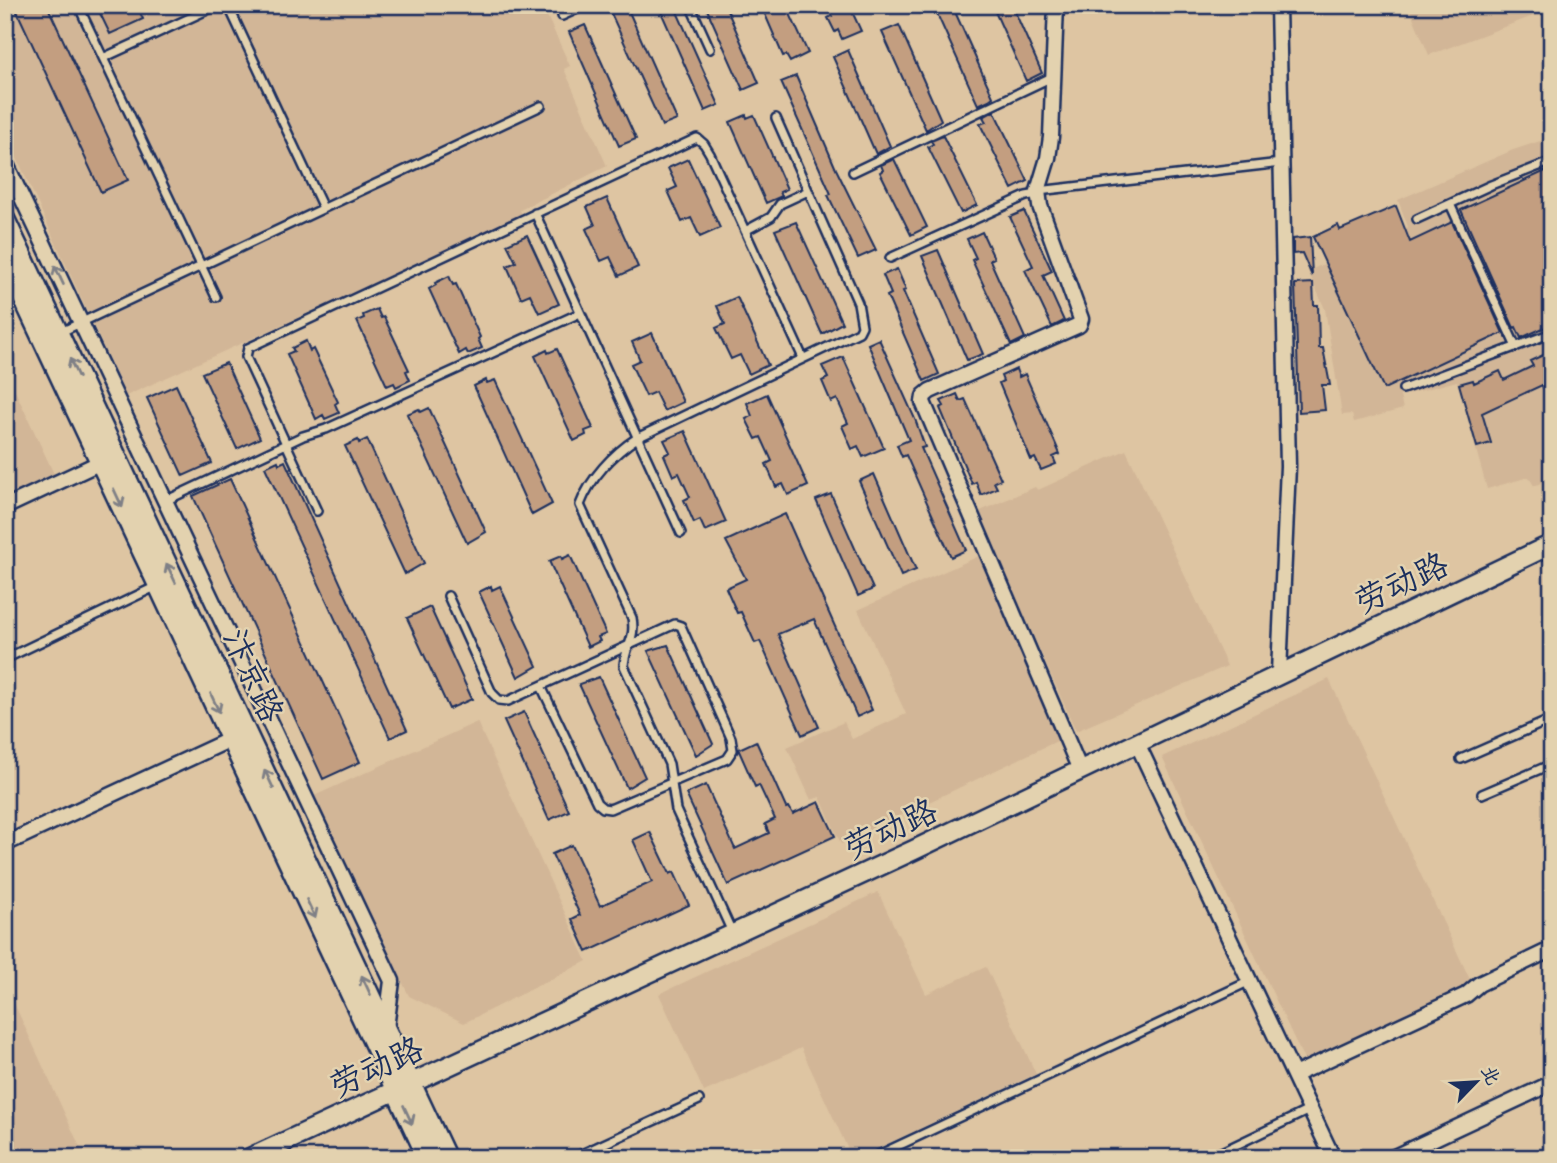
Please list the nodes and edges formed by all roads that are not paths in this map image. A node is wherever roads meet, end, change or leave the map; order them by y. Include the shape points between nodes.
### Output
1 (78, 5) edge
2 (218, 5) edge
3 (228, 5) edge
4 (586, 5) edge
5 (690, 5) edge
6 (1056, 5) edge
7 (1278, 5) edge
8 (562, 16) dead end
9 (710, 49) dead end
10 (103, 58) junction
11 (1055, 75) junction
12 (541, 106) dead end
13 (776, 118) dead end
14 (1552, 161) edge
15 (5, 162) edge
16 (1282, 163) junction
17 (853, 173) dead end
18 (808, 191) junction
19 (1038, 193) junction
20 (1450, 204) junction
21 (323, 208) junction
22 (535, 214) junction
23 (1417, 219) dead end
24 (5, 220) edge
25 (745, 230) junction
26 (5, 258) edge
27 (890, 258) dead end
28 (201, 265) junction
29 (216, 297) dead end
30 (580, 313) junction
31 (81, 322) junction
32 (58, 333) junction
33 (1552, 333) edge
34 (1516, 347) junction
35 (803, 358) junction
36 (1404, 389) dead end
37 (637, 438) junction
38 (286, 444) junction
39 (101, 462) junction
40 (165, 501) junction
41 (5, 507) edge
42 (317, 511) dead end
43 (681, 533) dead end
44 (1552, 544) edge
45 (159, 585) junction
46 (448, 596) dead end
47 (628, 646) junction
48 (5, 659) edge
49 (1279, 673) junction
50 (541, 686) junction
51 (1552, 719) edge
52 (232, 739) junction
53 (1137, 743) junction
54 (1461, 759) dead end
55 (1552, 764) edge
56 (1080, 770) junction
57 (672, 783) junction
58 (1482, 794) dead end
59 (5, 844) edge
60 (733, 934) junction
61 (1550, 950) dead end
62 (1250, 981) junction
63 (386, 1028) junction
64 (1294, 1075) junction
65 (1552, 1083) edge
66 (403, 1086) junction
67 (699, 1100) dead end
68 (1310, 1109) junction
69 (250, 1158) edge
70 (428, 1158) edge
71 (446, 1158) edge
72 (573, 1158) edge
73 (872, 1158) edge
74 (1209, 1158) edge
75 (1333, 1158) edge
76 (1392, 1158) edge

1 - 10 lane
2 - 10 lane
3 - 21 lane
4 - 8 lane
5 - 9 lane
6 - 11 street
7 - 16 street
10 - 28 lane
11 - 17 lane
11 - 19 street via 1048,158
12 - 21 lane
13 - 18 lane
14 - 20 lane
31 -> 15 street
16 - 19 lane
16 - 49 street via 1288,466
18 - 25 lane via 780,204 771,217
18 - 35 lane via 858,303 862,326 859,332
19 - 27 lane
19 - 56 street via 1080,325 930,391 923,402
20 - 23 lane
20 - 34 lane
21 - 28 lane
22 - 25 lane via 696,138 710,154
22 - 30 lane
22 - 38 lane via 248,348 246,357
24 - 32 main road, 汴京路
25 - 35 lane
26 - 39 main road, 汴京路
28 - 29 lane
28 - 31 lane
30 - 37 lane
30 - 38 lane
31 - 32 lane
31 - 40 street
63 -> 32 main road, 汴京路
33 - 34 lane
34 - 36 lane
35 - 37 lane
37 - 43 lane
37 - 47 lane via 602,470 580,505 632,618 635,632
38 - 40 lane
38 - 42 lane
39 - 41 street
39 -> 45 main road, 汴京路
40 - 63 street via 393,981
44 - 49 street, 劳动路
45 - 48 lane
45 -> 52 main road, 汴京路
46 - 50 lane via 499,701
47 - 50 lane
47 - 57 lane via 624,666 668,764
47 - 57 lane via 681,625 731,738 733,750 727,759
49 - 53 street, 劳动路
50 - 57 lane via 603,808
51 - 54 lane
52 - 59 street
52 -> 66 main road, 汴京路
53 - 56 street, 劳动路
53 - 62 street
55 - 58 lane
56 - 60 street, 劳动路
57 - 60 lane via 676,810
60 - 66 street, 劳动路
61 - 64 street via 1479,984 1466,995
62 - 64 street
62 - 73 lane
63 - 66 main road, 汴京路
64 - 68 street
65 - 76 street
66 - 69 street, 劳动路
66 -> 70 main road, 汴京路
66 - 71 main road, 汴京路
67 - 72 lane
68 - 74 lane
68 - 75 street

